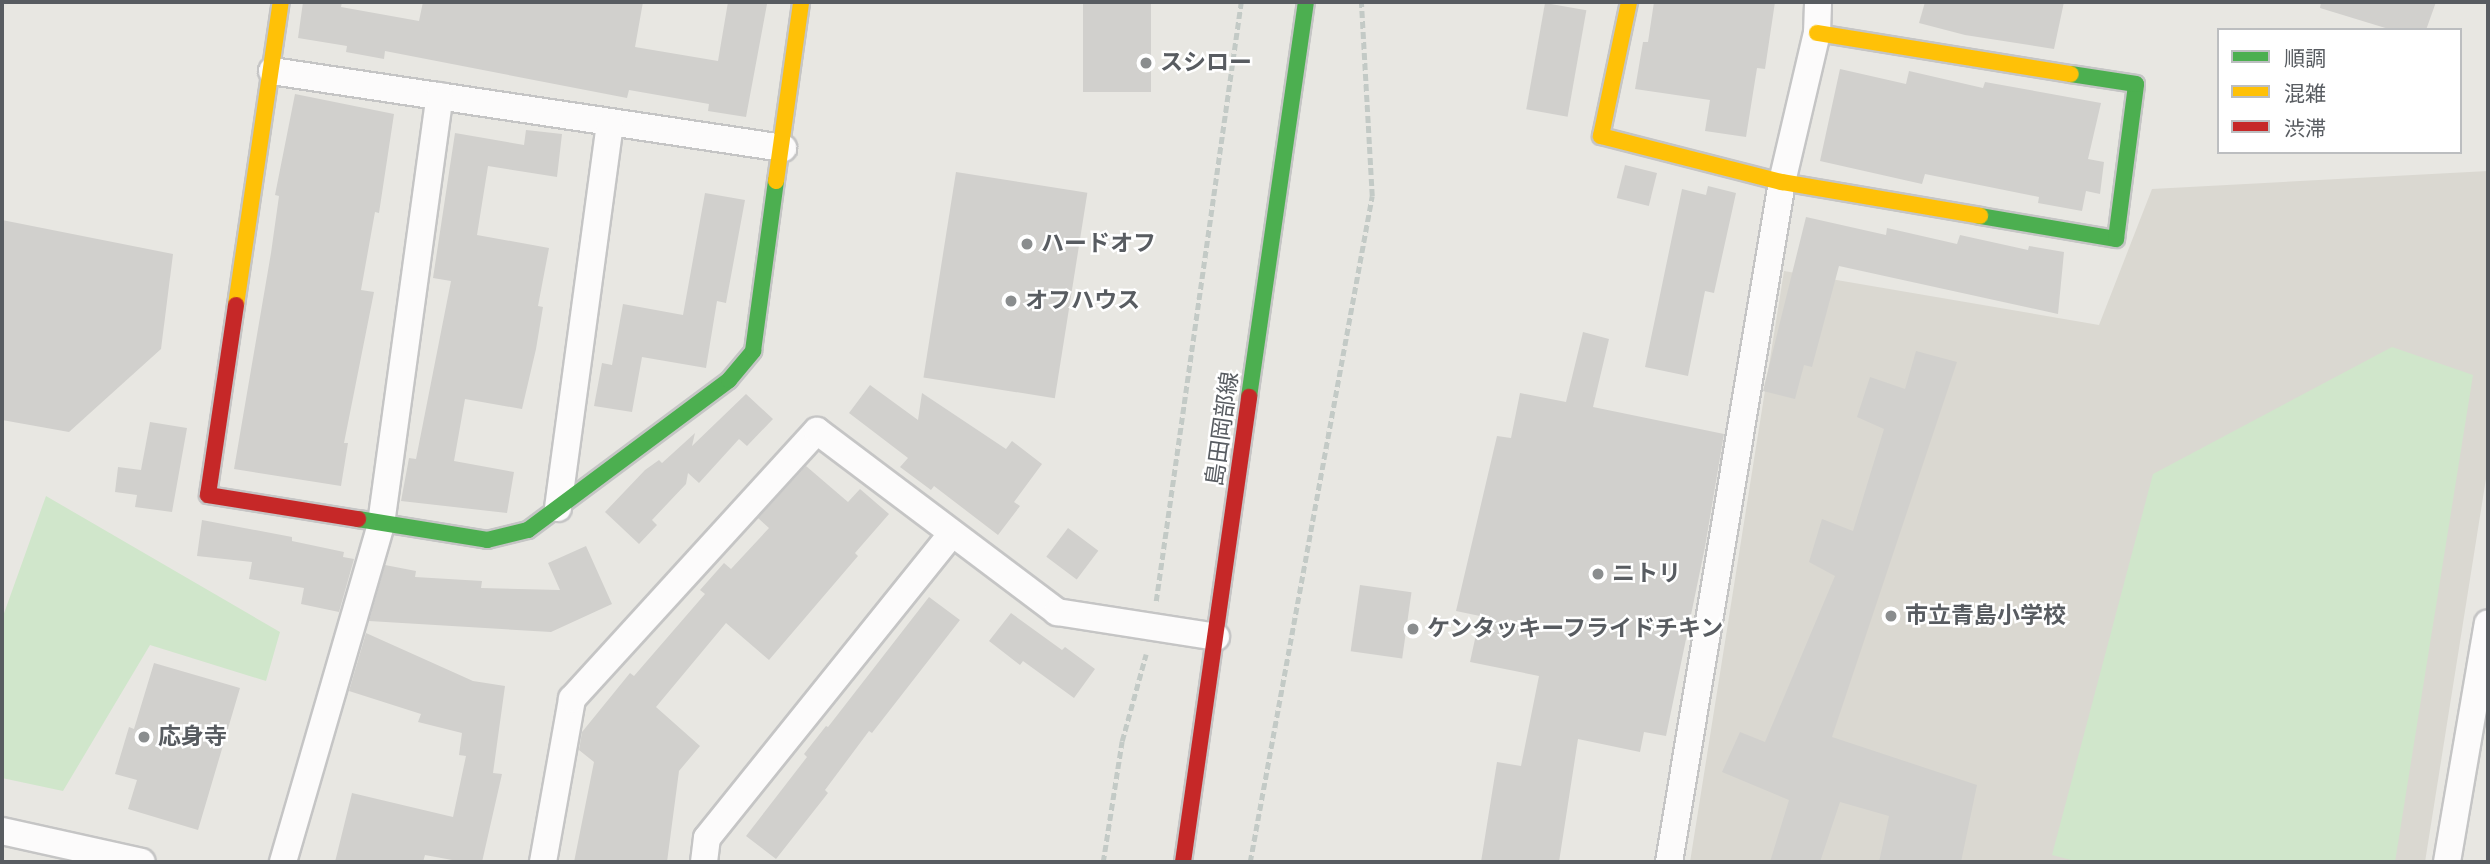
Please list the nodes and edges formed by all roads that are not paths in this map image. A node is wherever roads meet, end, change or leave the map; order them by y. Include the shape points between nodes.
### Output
1 (281, 2) edge
2 (801, 2) edge
3 (1306, 2) edge
4 (1629, 2) edge
5 (1818, 2) edge
6 (1817, 33) junction
7 (272, 71) junction
8 (440, 96) junction
9 (610, 122) junction
10 (783, 148) junction
11 (1782, 182) junction
12 (558, 508) junction
13 (381, 524) junction
14 (952, 533) junction
15 (2488, 623) edge
16 (1216, 637) junction
17 (2, 831) edge
18 (142, 862) edge
19 (283, 862) edge
20 (543, 862) edge
21 (704, 862) edge
22 (1183, 862) edge
23 (1669, 862) edge
24 (2447, 862) edge

1 - 7 street
2 - 10 street
3 - 16 street, 島田岡部線
4 - 11 street via 1601,136
5 - 6 street
6 - 11 street
6 - 11 street via 2136,84 2116,239
7 - 8 street
7 - 13 street via 208,495
8 - 9 street
8 - 13 street
9 - 10 street
9 - 12 street
10 - 12 street via 753,351 729,380
11 - 23 street
12 - 13 street via 528,530 487,540
13 - 19 street
14 - 16 street via 1057,612
14 - 20 street via 817,431 572,699
14 - 21 street via 707,838
15 - 24 street
16 - 22 street, 島田岡部線
17 - 18 street

